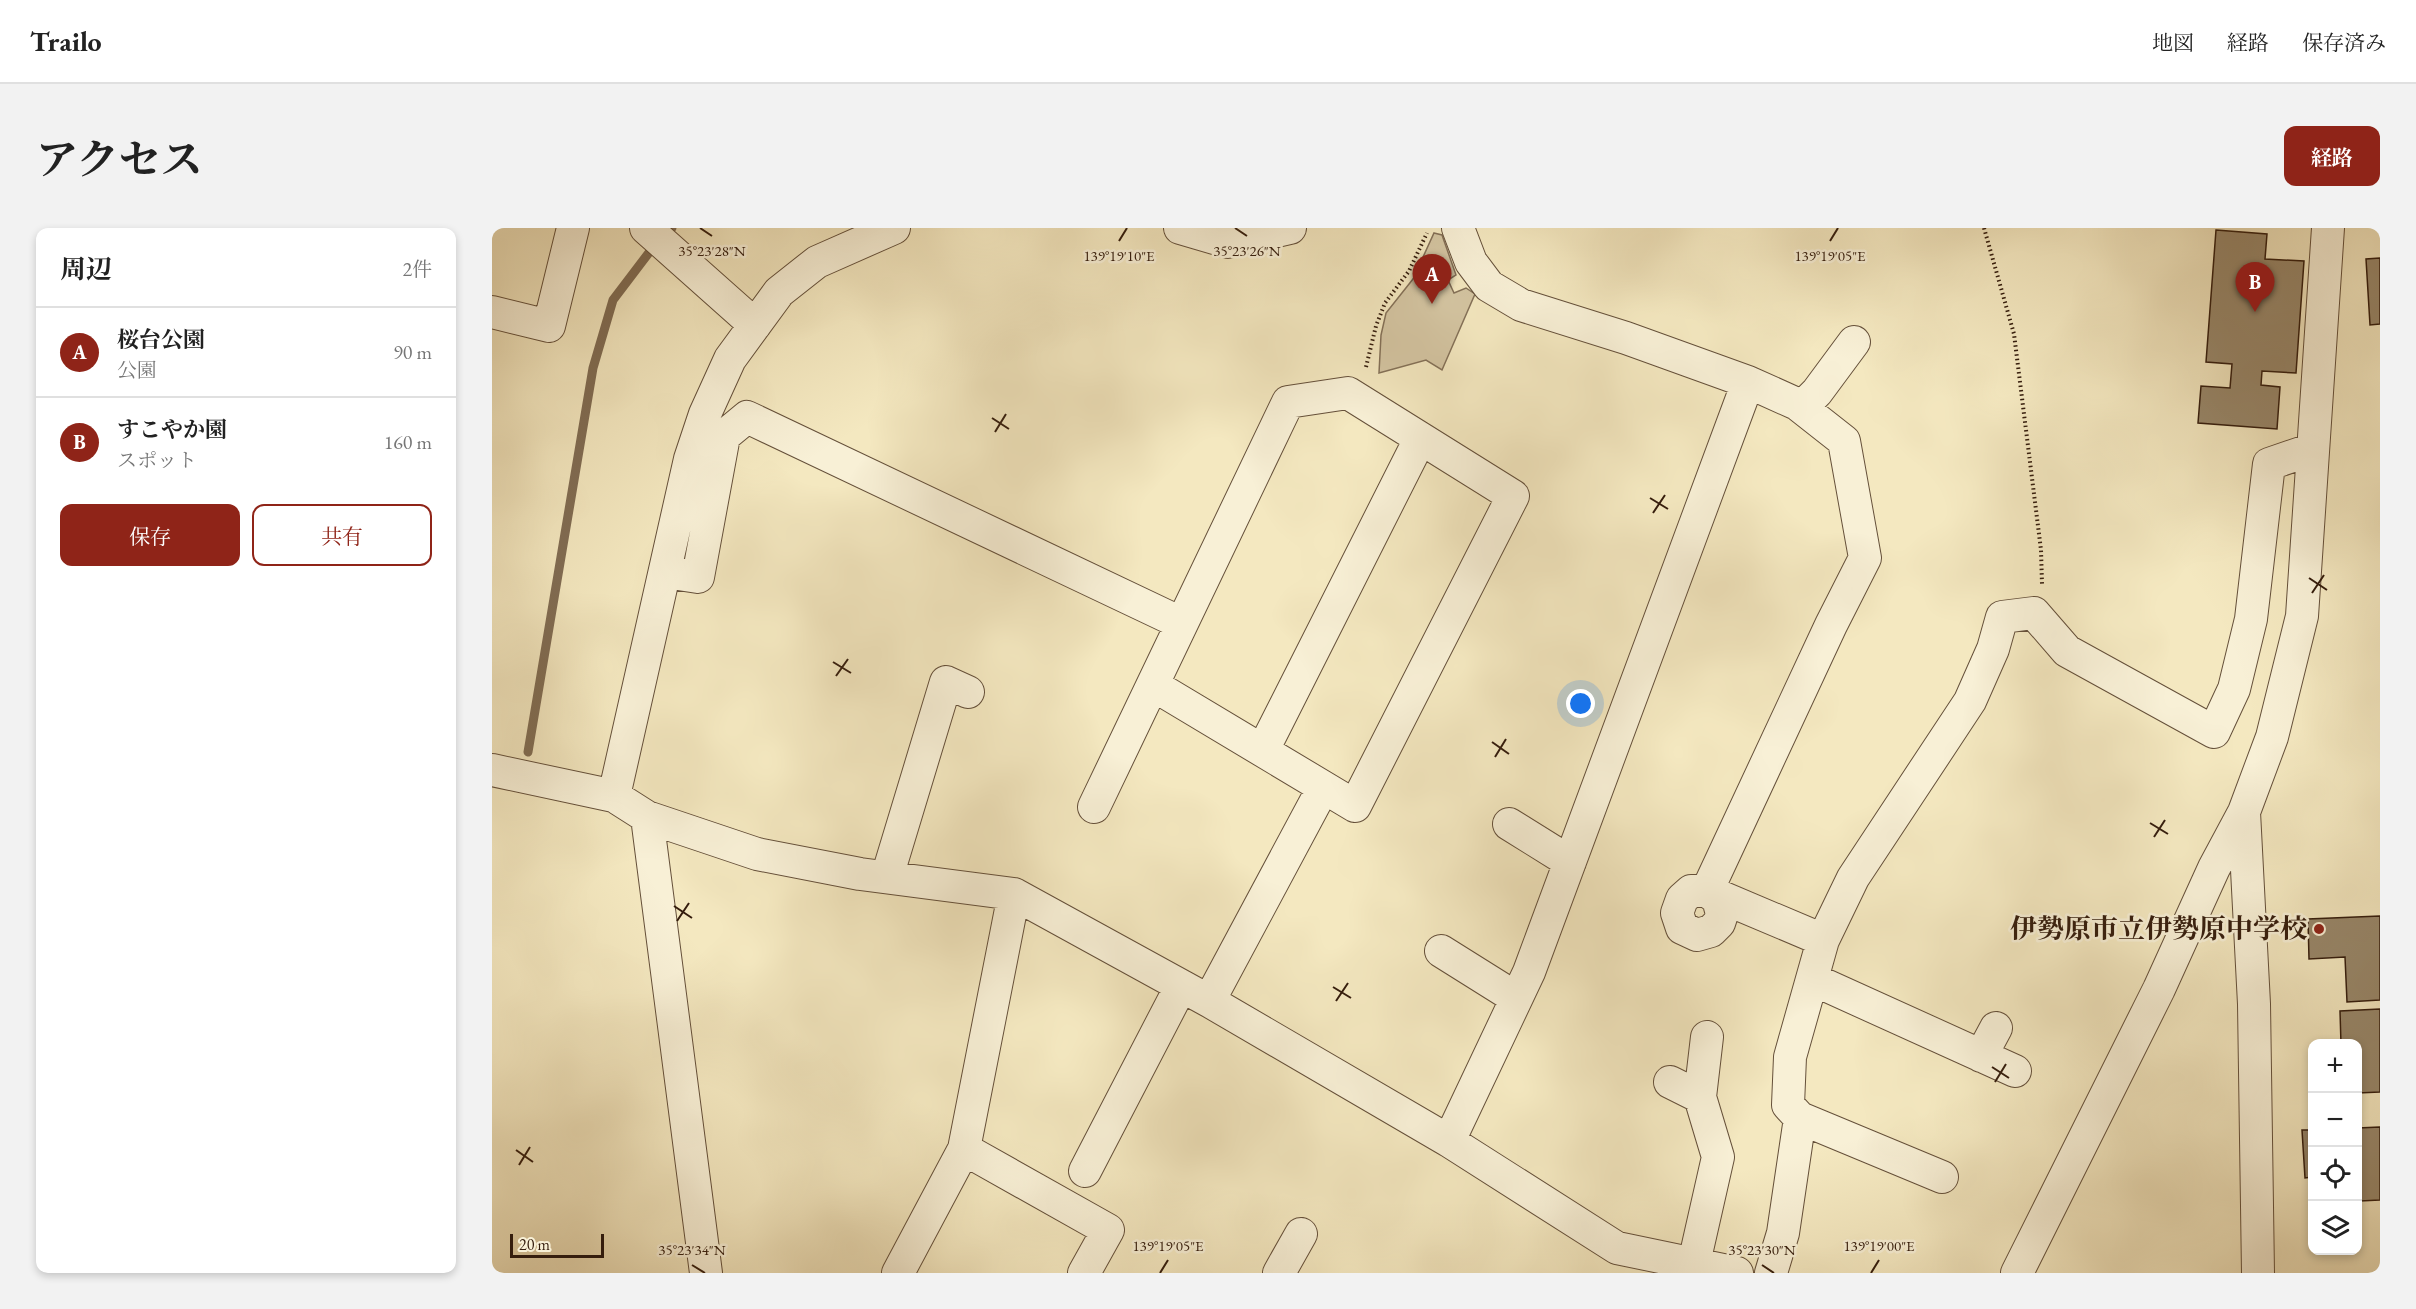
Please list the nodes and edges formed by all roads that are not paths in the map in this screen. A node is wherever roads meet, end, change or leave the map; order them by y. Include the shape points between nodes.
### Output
1 (573, 228) edge
2 (646, 228) edge
3 (894, 228) edge
4 (1180, 228) edge
5 (1290, 228) edge
6 (1458, 228) edge
7 (2328, 228) edge
8 (492, 312) edge
9 (754, 325) junction
10 (1854, 342) dead end
11 (1748, 382) junction
12 (1802, 407) junction
13 (1420, 440) junction
14 (2313, 449) junction
15 (665, 572) junction
16 (1180, 623) junction
17 (948, 682) dead end
18 (1153, 685) junction
19 (1263, 750) junction
20 (492, 770) edge
21 (1323, 788) junction
22 (614, 796) junction
23 (1094, 807) dead end
24 (2244, 812) junction
25 (646, 817) junction
26 (1509, 824) dead end
27 (1570, 862) junction
28 (887, 878) junction
29 (1014, 894) junction
30 (1823, 940) junction
31 (1441, 951) dead end
32 (1812, 980) junction
33 (1181, 986) junction
34 (1516, 998) junction
35 (1209, 1001) junction
36 (1996, 1028) dead end
37 (1707, 1037) dead end
38 (1981, 1056) junction
39 (2015, 1071) dead end
40 (1670, 1082) dead end
41 (1700, 1097) junction
42 (1800, 1118) junction
43 (1449, 1141) junction
44 (964, 1149) junction
45 (1085, 1171) dead end
46 (1942, 1177) dead end
47 (1301, 1234) dead end
48 (1613, 1261) edge
49 (1694, 1263) junction
50 (706, 1273) edge
51 (898, 1273) edge
52 (1084, 1273) edge
53 (1279, 1273) edge
54 (1737, 1273) edge
55 (1771, 1273) edge
56 (2018, 1273) edge
57 (2258, 1273) edge

1 - 8 street via 549,326
2 - 9 street
3 - 9 street via 817,262 779,292
4 - 5 street via 1228,242
6 - 11 street via 1471,262 1489,286 1521,305
7 - 14 street
9 - 15 street via 730,359 705,414 690,459
10 - 12 street
11 - 12 street
11 - 27 street
12 - 30 street via 1844,441 1865,558 1707,891
13 - 16 street via 1347,393 1288,402
13 - 19 street
13 - 21 street via 1513,496 1355,807
14 - 24 street via 2302,616 2272,737
14 - 30 street via 2269,464 2251,619 2234,689 2214,732 2067,651 2034,613 2002,616 1993,649 1970,701 1853,878
15 - 16 street via 698,577 724,436 747,417
15 - 22 street
16 - 18 street
17 - 28 street
18 - 19 street
18 - 23 street
19 - 21 street
20 - 22 street
21 - 35 street
22 - 25 street
24 - 56 street
24 - 57 street via 2254,1004
25 - 28 street via 757,854
25 - 50 street
26 - 27 street
27 - 34 street
28 - 29 street
29 - 33 street
29 - 44 street
30 - 32 street
31 - 34 street
32 - 38 street
32 - 42 street via 1790,1057 1788,1105
33 - 35 street
33 - 45 street
34 - 43 street
35 - 43 street
36 - 38 street
37 - 41 street
38 - 39 street
40 - 41 street
41 - 49 street via 1718,1157
42 - 46 street
42 - 55 street via 1783,1233
43 - 48 street
44 - 51 street
44 - 52 street via 1108,1230
47 - 53 street
48 - 49 street
49 - 54 street

